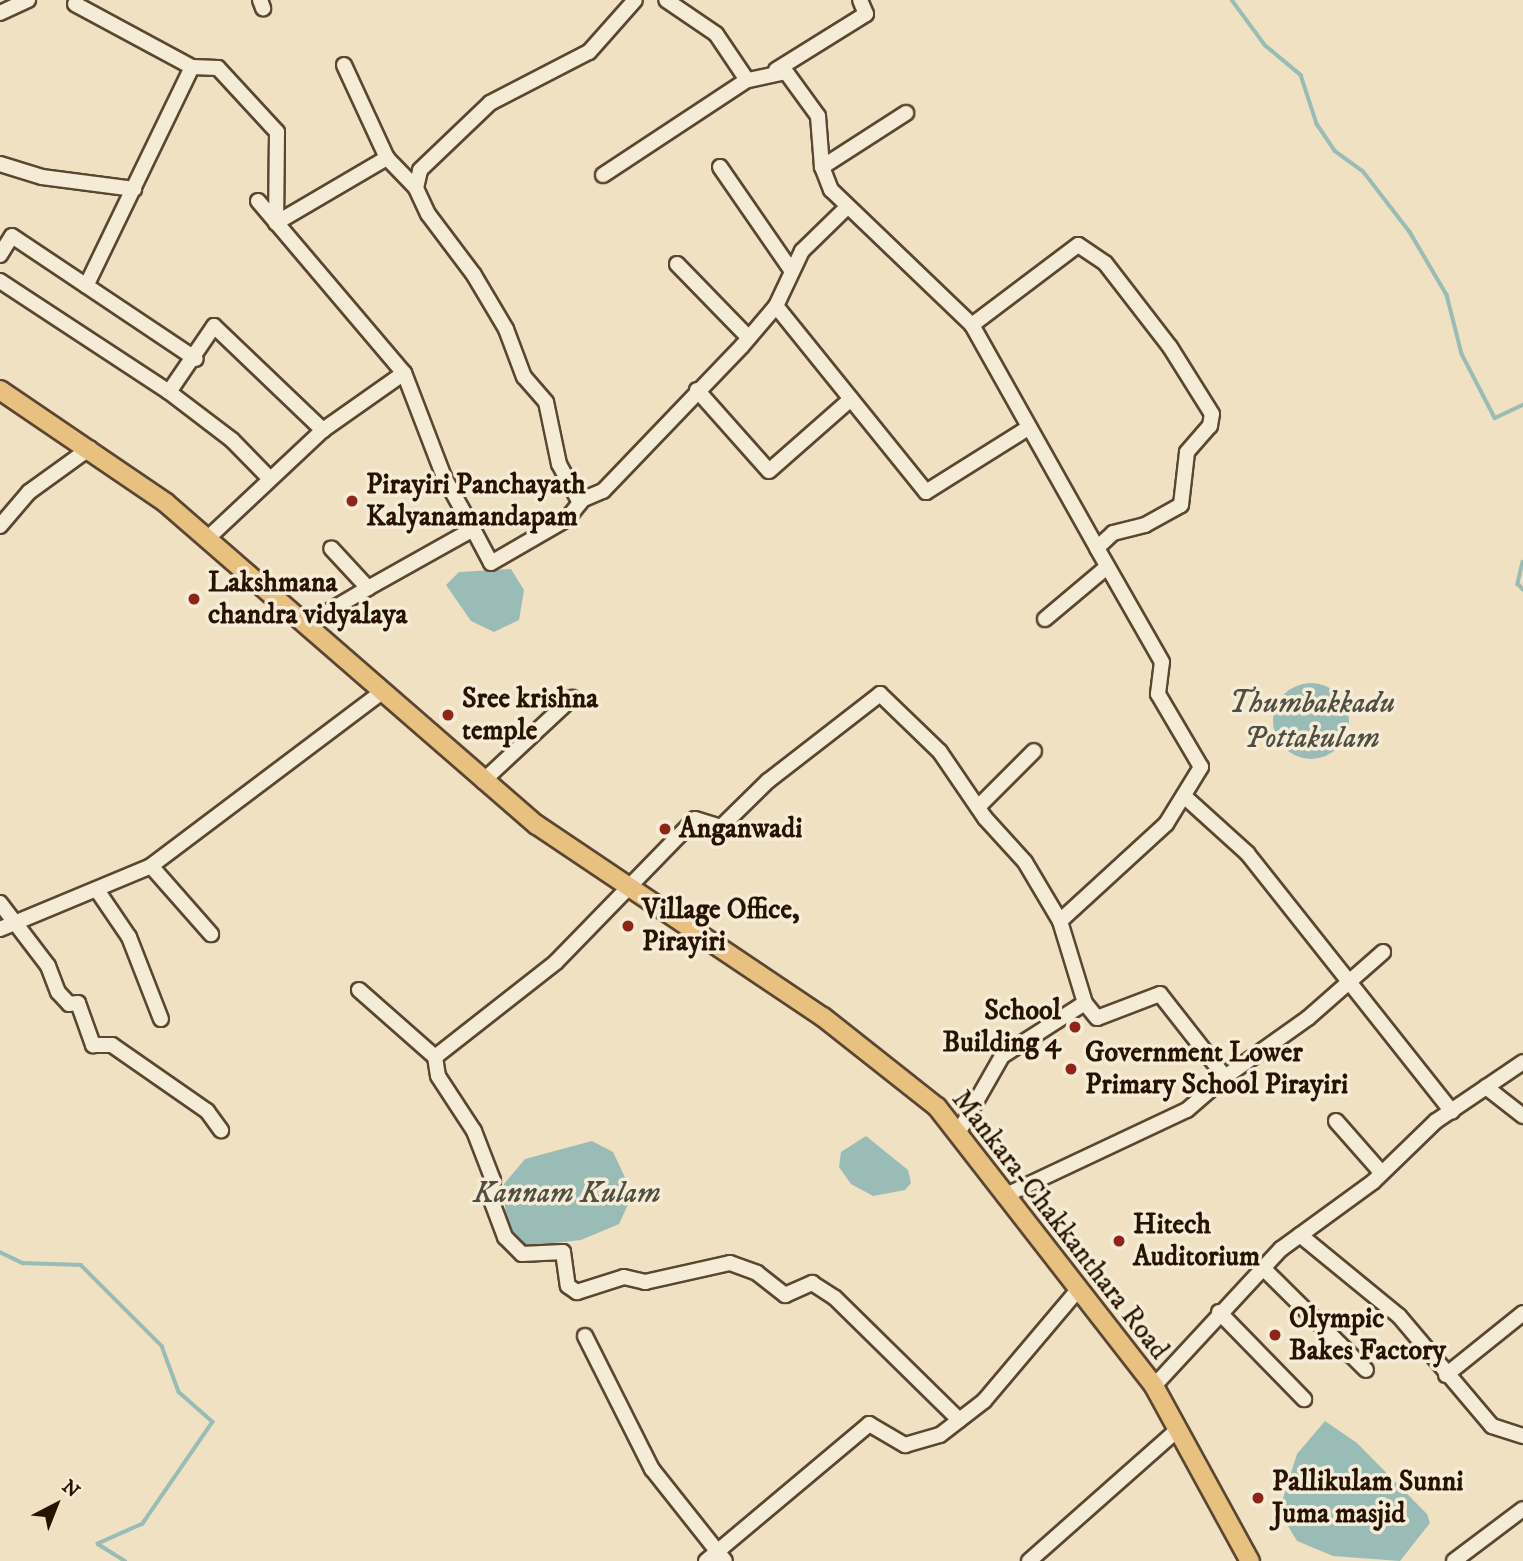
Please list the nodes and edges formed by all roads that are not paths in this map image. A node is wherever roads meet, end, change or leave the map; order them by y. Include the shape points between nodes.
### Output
1 (28, 0) edge
2 (635, 0) edge
3 (666, 0) edge
4 (860, 0) edge
5 (75, 4) dead end
6 (0, 13) edge
7 (344, 65) dead end
8 (192, 67) junction
9 (776, 70) junction
10 (747, 80) junction
11 (906, 113) dead end
12 (387, 158) junction
13 (0, 164) edge
14 (720, 167) dead end
15 (822, 167) junction
16 (603, 175) dead end
17 (416, 188) junction
18 (134, 189) junction
19 (258, 201) dead end
20 (846, 208) junction
21 (276, 223) junction
22 (0, 255) edge
23 (677, 264) dead end
24 (791, 270) junction
25 (0, 281) edge
26 (86, 286) junction
27 (776, 306) junction
28 (972, 325) junction
29 (749, 338) junction
30 (196, 359) junction
31 (404, 373) junction
32 (0, 390) edge
33 (697, 390) junction
34 (169, 391) junction
35 (851, 399) junction
36 (1028, 428) junction
37 (323, 430) junction
38 (90, 448) junction
39 (270, 480) junction
40 (579, 501) junction
41 (0, 526) edge
42 (473, 528) junction
43 (208, 538) junction
44 (331, 548) dead end
45 (1097, 548) junction
46 (1107, 567) junction
47 (368, 588) junction
48 (1045, 619) dead end
49 (307, 624) junction
50 (382, 692) junction
51 (572, 698) dead end
52 (1034, 751) dead end
53 (483, 781) junction
54 (1185, 797) junction
55 (978, 807) junction
56 (151, 866) junction
57 (631, 887) junction
58 (97, 890) junction
59 (0, 903) edge
60 (13, 918) junction
61 (1060, 921) junction
62 (0, 929) edge
63 (211, 933) dead end
64 (1383, 952) dead end
65 (1353, 981) junction
66 (359, 990) dead end
67 (1085, 1003) junction
68 (161, 1019) dead end
69 (435, 1057) junction
70 (1523, 1062) edge
71 (1225, 1077) junction
72 (1486, 1087) junction
73 (1452, 1112) junction
74 (1523, 1116) edge
75 (1336, 1121) dead end
76 (221, 1130) dead end
77 (957, 1135) junction
78 (1381, 1172) junction
79 (1004, 1196) junction
80 (1300, 1235) junction
81 (1265, 1270) junction
82 (1077, 1291) junction
83 (1219, 1312) junction
84 (1523, 1313) edge
85 (585, 1336) dead end
86 (1366, 1370) dead end
87 (1446, 1375) junction
88 (1154, 1386) junction
89 (1304, 1399) dead end
90 (959, 1420) junction
91 (1177, 1430) junction
92 (1523, 1436) edge
93 (1523, 1509) edge
94 (715, 1559) edge
95 (1029, 1561) edge
96 (1250, 1561) edge
97 (1454, 1561) edge

1 - 6 street
2 - 17 street via 583,57 475,115 427,160
3 - 10 street via 716,34
4 - 9 street via 866,14
5 - 8 street
7 - 12 street
8 - 18 street
8 - 21 street via 218,68 277,132
9 - 10 street
9 - 15 street via 786,72 818,116
10 - 16 street
11 - 15 street
12 - 17 street
12 - 21 street
13 - 18 street via 42,177
14 - 24 street
15 - 20 street
17 - 40 street via 506,329 523,377 546,402 559,464
18 - 26 street
19 - 21 street
20 - 24 street via 802,251
20 - 28 street via 884,235
21 - 31 street
22 - 26 street via 12,236
23 - 29 street
24 - 27 street
25 - 34 street
26 - 30 street
27 - 29 street
27 - 35 street
28 - 36 street
28 - 45 street via 1078,245 1096,253 1127,289 1212,414 1210,426 1195,437 1183,462 1181,505 1145,526 1113,533
29 - 33 street
30 - 34 street
30 - 37 street via 214,326
31 - 37 street
31 - 42 street via 444,477
32 - 38 main road, Mankara-Chakkanthara Road
33 - 35 street via 769,471
33 - 40 street via 603,491
34 - 39 street via 232,440
35 - 36 street via 926,492
36 - 45 street
37 - 39 street
38 - 41 street via 29,492
38 - 43 main road, Mankara-Chakkanthara Road
39 - 43 street
40 - 42 street via 567,519 491,563
42 - 47 street
43 - 49 main road, Mankara-Chakkanthara Road
44 - 47 street
45 - 46 street
46 - 48 street
46 - 54 street via 1162,662 1158,694 1199,758 1201,767
47 - 49 street
49 - 50 main road, Mankara-Chakkanthara Road
50 - 53 main road, Mankara-Chakkanthara Road
50 - 56 street
51 - 53 street
52 - 55 street
53 - 57 main road, Mankara-Chakkanthara Road
54 - 61 street via 1131,862
54 - 65 street via 1247,853
55 - 57 street via 940,752 880,694 768,780 722,827 695,819 663,855 643,867
55 - 61 street via 1025,862
56 - 58 street
56 - 63 street
57 - 69 street via 556,962
57 - 77 main road, Mankara-Chakkanthara Road via 823,1017 937,1107
58 - 60 street
58 - 68 street via 129,937
59 - 60 street
60 - 62 street
60 - 76 street via 59,983 58,992 69,1004 78,1003 93,1045 112,1045 207,1111
61 - 67 street
64 - 65 street
65 - 71 street
65 - 73 street
66 - 69 street
67 - 71 street via 1097,1018 1160,994
67 - 77 street via 1002,1056
69 - 90 street via 438,1076 474,1130 493,1180 490,1197 505,1237 522,1254 563,1252 568,1286 577,1292 624,1278 645,1282 730,1264 757,1273 785,1295 812,1283 835,1298
70 - 72 street
71 - 79 street via 1187,1110
72 - 73 street
72 - 74 street
73 - 78 street
75 - 78 street
77 - 79 main road, Mankara-Chakkanthara Road
78 - 80 street
79 - 82 main road, Mankara-Chakkanthara Road
80 - 81 street
80 - 87 street via 1399,1316
81 - 83 street
81 - 86 street
82 - 88 main road, Mankara-Chakkanthara Road
82 - 90 street via 984,1401
83 - 88 street
83 - 89 street
84 - 87 street
85 - 94 street via 652,1469
87 - 92 street via 1501,1434
88 - 91 main road, Mankara-Chakkanthara Road
90 - 94 street via 940,1435 905,1445 869,1424
91 - 95 street
91 - 96 main road, Mankara-Chakkanthara Road
93 - 97 street

